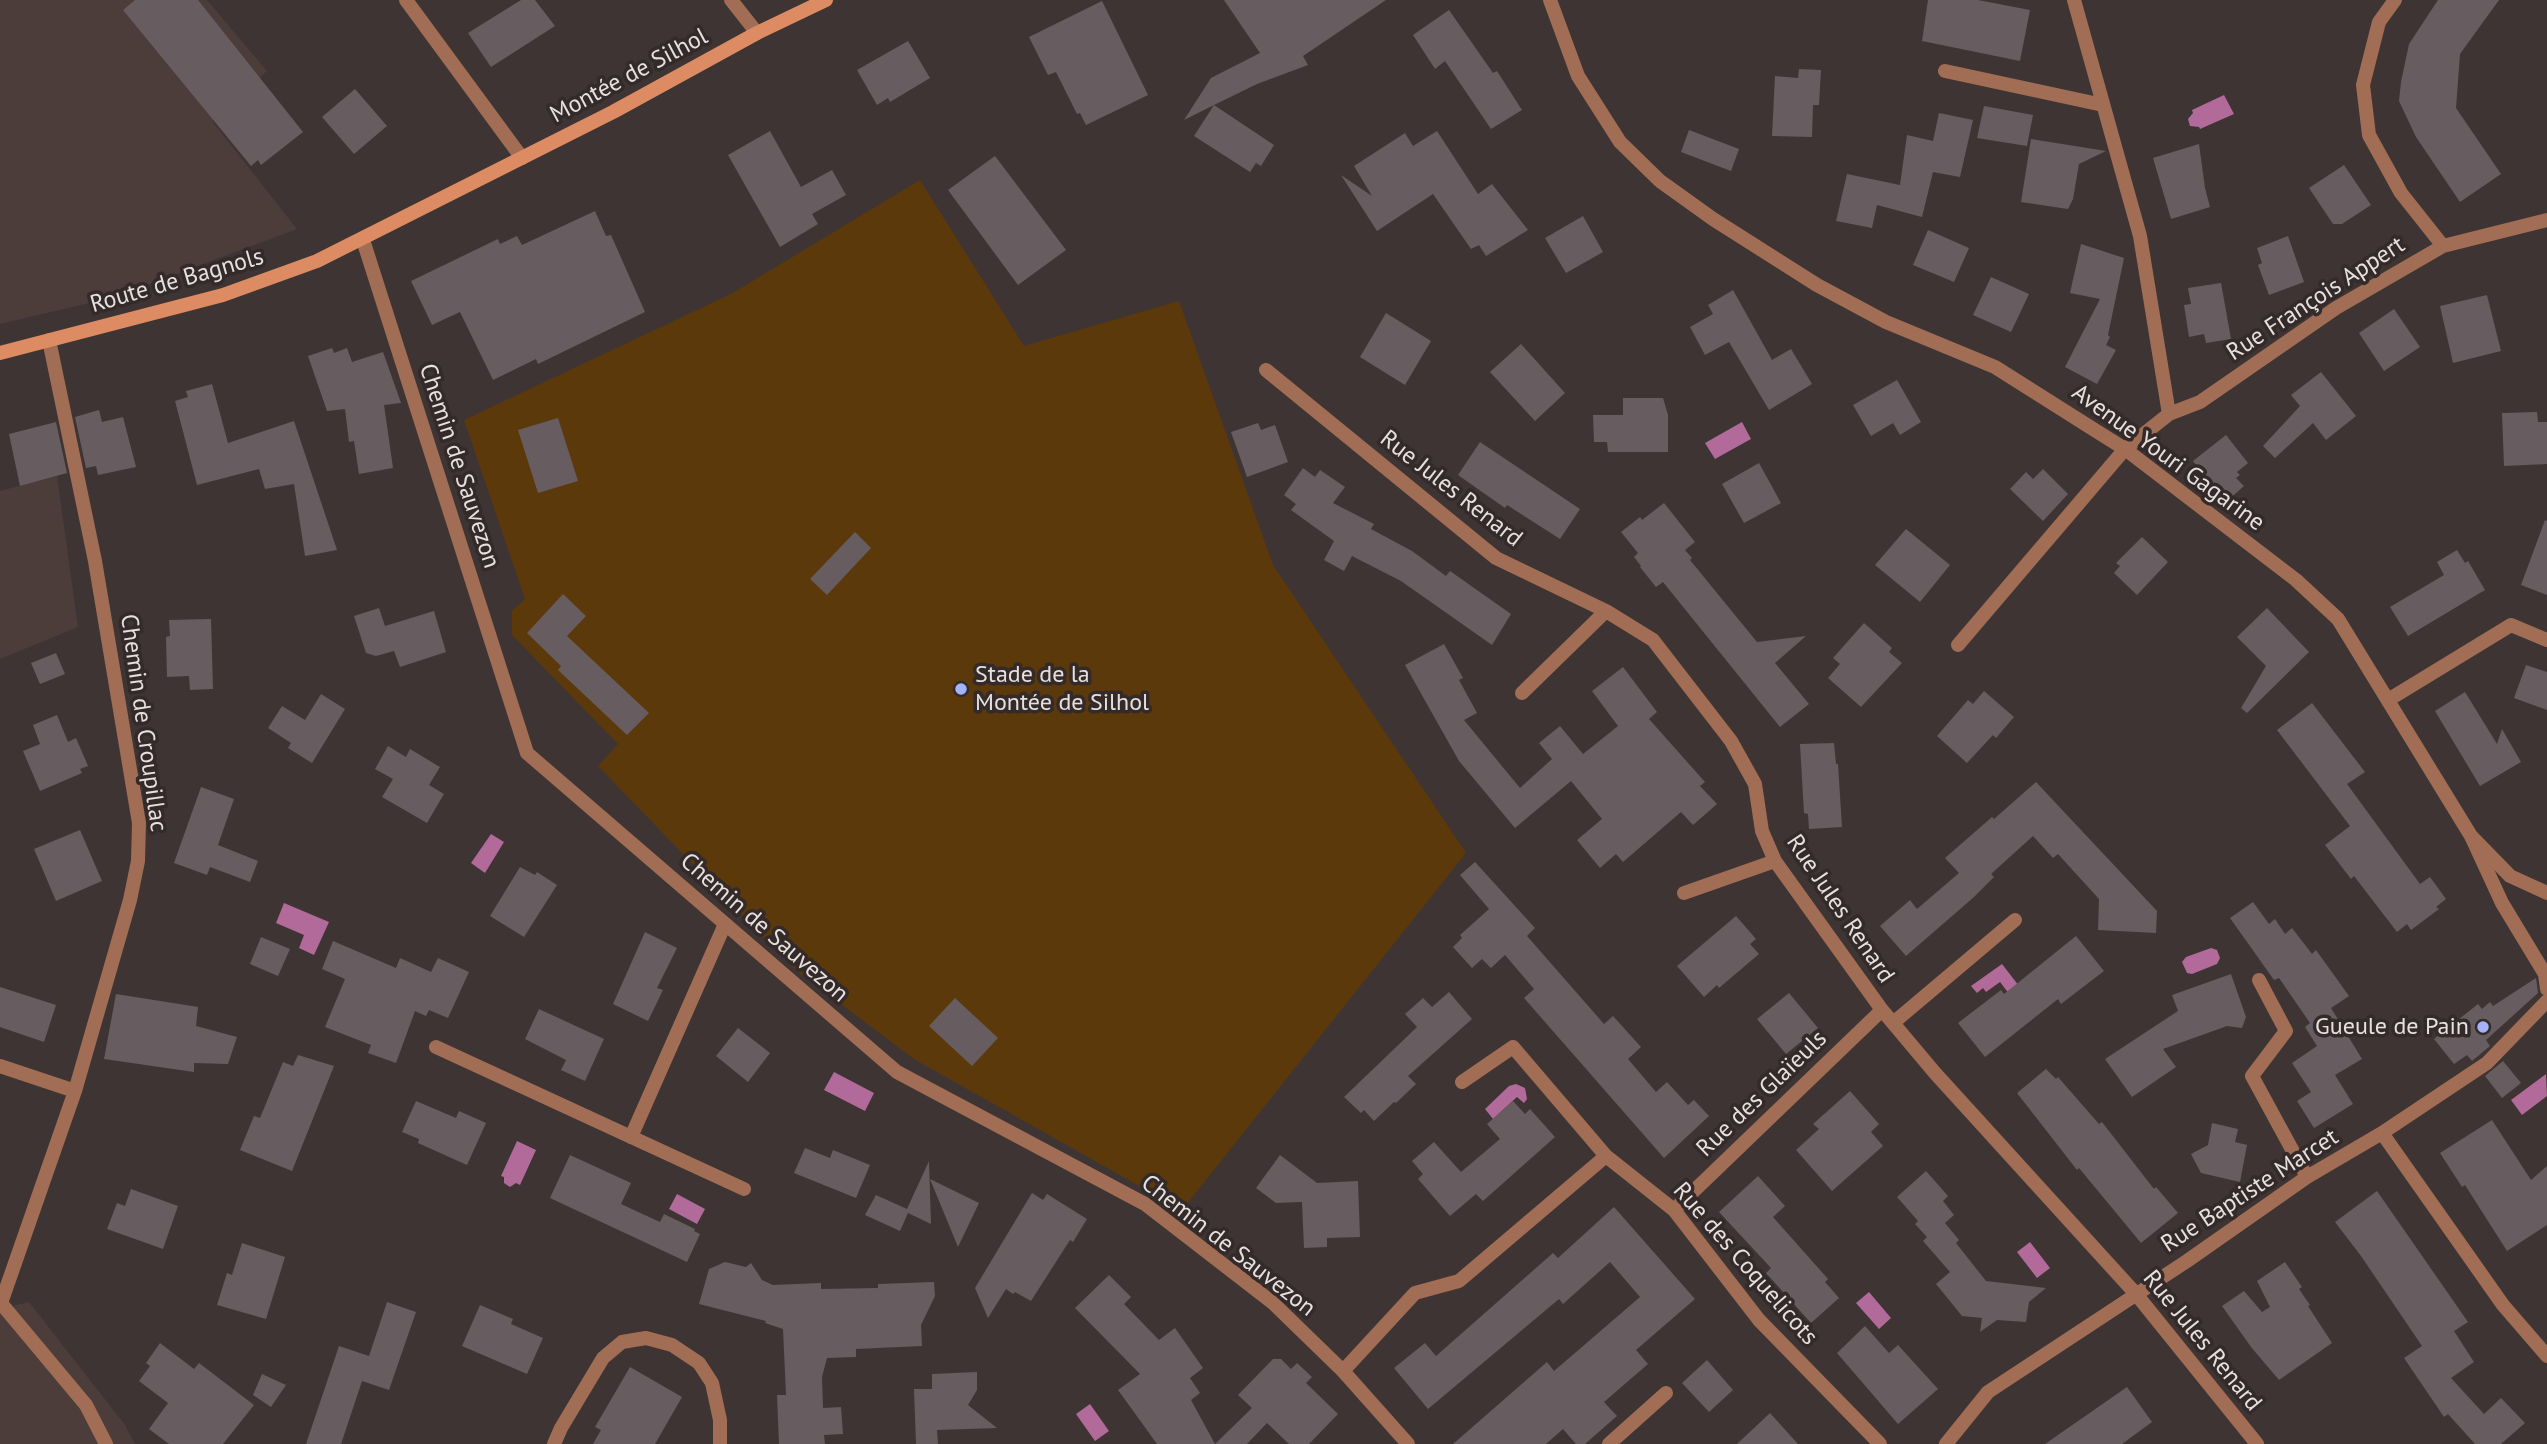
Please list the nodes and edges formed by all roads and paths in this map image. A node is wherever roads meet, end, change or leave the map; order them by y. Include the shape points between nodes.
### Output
1 (406, 0) edge
2 (731, 0) edge
3 (826, 0) edge
4 (1550, 0) edge
5 (2074, 0) edge
6 (2395, 0) edge
7 (757, 33) junction
8 (1945, 71) dead end
9 (2103, 104) junction
10 (523, 158) junction
11 (2547, 220) edge
12 (363, 240) junction
13 (2443, 246) junction
14 (49, 340) junction
15 (0, 353) edge
16 (1266, 370) dead end
17 (2169, 414) junction
18 (2125, 449) junction
19 (1606, 611) junction
20 (2547, 640) edge
21 (1958, 645) dead end
22 (1522, 693) dead end
23 (2388, 700) junction
24 (2471, 836) junction
25 (1775, 861) junction
26 (1684, 893) dead end
27 (2547, 893) edge
28 (2015, 920) dead end
29 (725, 925) junction
30 (2259, 980) dead end
31 (2547, 989) edge
32 (2547, 1001) edge
33 (1882, 1010) junction
34 (1893, 1023) junction
35 (436, 1047) dead end
36 (0, 1066) edge
37 (1462, 1082) dead end
38 (75, 1091) junction
39 (2382, 1133) junction
40 (632, 1137) junction
41 (1606, 1156) junction
42 (2308, 1177) junction
43 (744, 1189) dead end
44 (1674, 1210) junction
45 (2136, 1294) junction
46 (0, 1303) edge
47 (2547, 1356) edge
48 (1343, 1371) junction
49 (1666, 1392) dead end
50 (106, 1444) edge
51 (554, 1444) edge
52 (720, 1444) edge
53 (1408, 1444) edge
54 (1609, 1444) edge
55 (1880, 1444) edge
56 (1946, 1444) edge
57 (2257, 1444) edge

1 - 10 street
2 - 7 street
3 - 7 main road, Montée de Silhol
4 - 18 street, Avenue Youri Gagarine via 1578,76 1620,142 1660,181 1816,285 1886,322 1995,367
5 - 9 street, Avenue Youri Gagarine
6 - 13 street via 2379,22 2364,85 2369,135 2401,193
7 - 10 main road, Montée de Silhol
8 - 9 street
9 - 17 street, Avenue Youri Gagarine via 2140,236
10 - 12 main road, Montée de Silhol
11 - 13 street, Rue François Appert
12 - 14 main road, Route de Bagnols via 223,295
12 - 29 street, Chemin de Sauvezon via 527,753
13 - 17 street, Rue François Appert via 2336,308 2200,402
14 - 15 main road, Route de Bagnols
14 - 38 street, Chemin de Croupillac via 95,561 139,823 130,900
16 - 19 street, Rue Jules Renard via 1496,558
17 - 18 street, Rue François Appert
18 - 21 street, Rue François Appert
18 - 23 street, Avenue Youri Gagarine via 2296,580 2338,619
19 - 22 street
19 - 25 street, Rue Jules Renard via 1653,640 1731,741 1755,784 1762,831
20 - 23 street via 2511,625
23 - 24 street, Avenue Youri Gagarine
24 - 27 street, Avenue Youri Gagarine via 2510,876
24 - 31 street via 2502,903 2544,974
25 - 26 street
25 - 33 street, Rue Jules Renard
28 - 34 street
29 - 40 street
29 - 48 street, Chemin de Sauvezon via 897,1072 1144,1204 1273,1303
30 - 42 street via 2286,1031 2252,1076
32 - 39 street, Rue Baptiste Marcet via 2487,1063
33 - 34 street, Rue Jules Renard
33 - 44 street, Rue des Glaïeuls
34 - 45 street, Rue Jules Renard
35 - 40 street
36 - 38 street
37 - 41 street, Rue des Coquelicots via 1513,1047
38 - 46 street, Chemin de Croupillac
39 - 42 street, Rue Baptiste Marcet
39 - 47 street via 2504,1305
40 - 43 street
41 - 44 street, Rue des Coquelicots
41 - 48 street via 1459,1281 1415,1293
42 - 45 street, Rue Baptiste Marcet
44 - 55 street, Rue des Coquelicots via 1759,1320
45 - 56 street, Rue Baptiste Marcet via 1988,1392
45 - 57 street, Rue Jules Renard
46 - 50 street via 86,1405
48 - 53 street, Chemin de Sauvezon
49 - 54 street
51 - 52 street via 603,1358 622,1342 646,1338 672,1345 699,1363 712,1383

